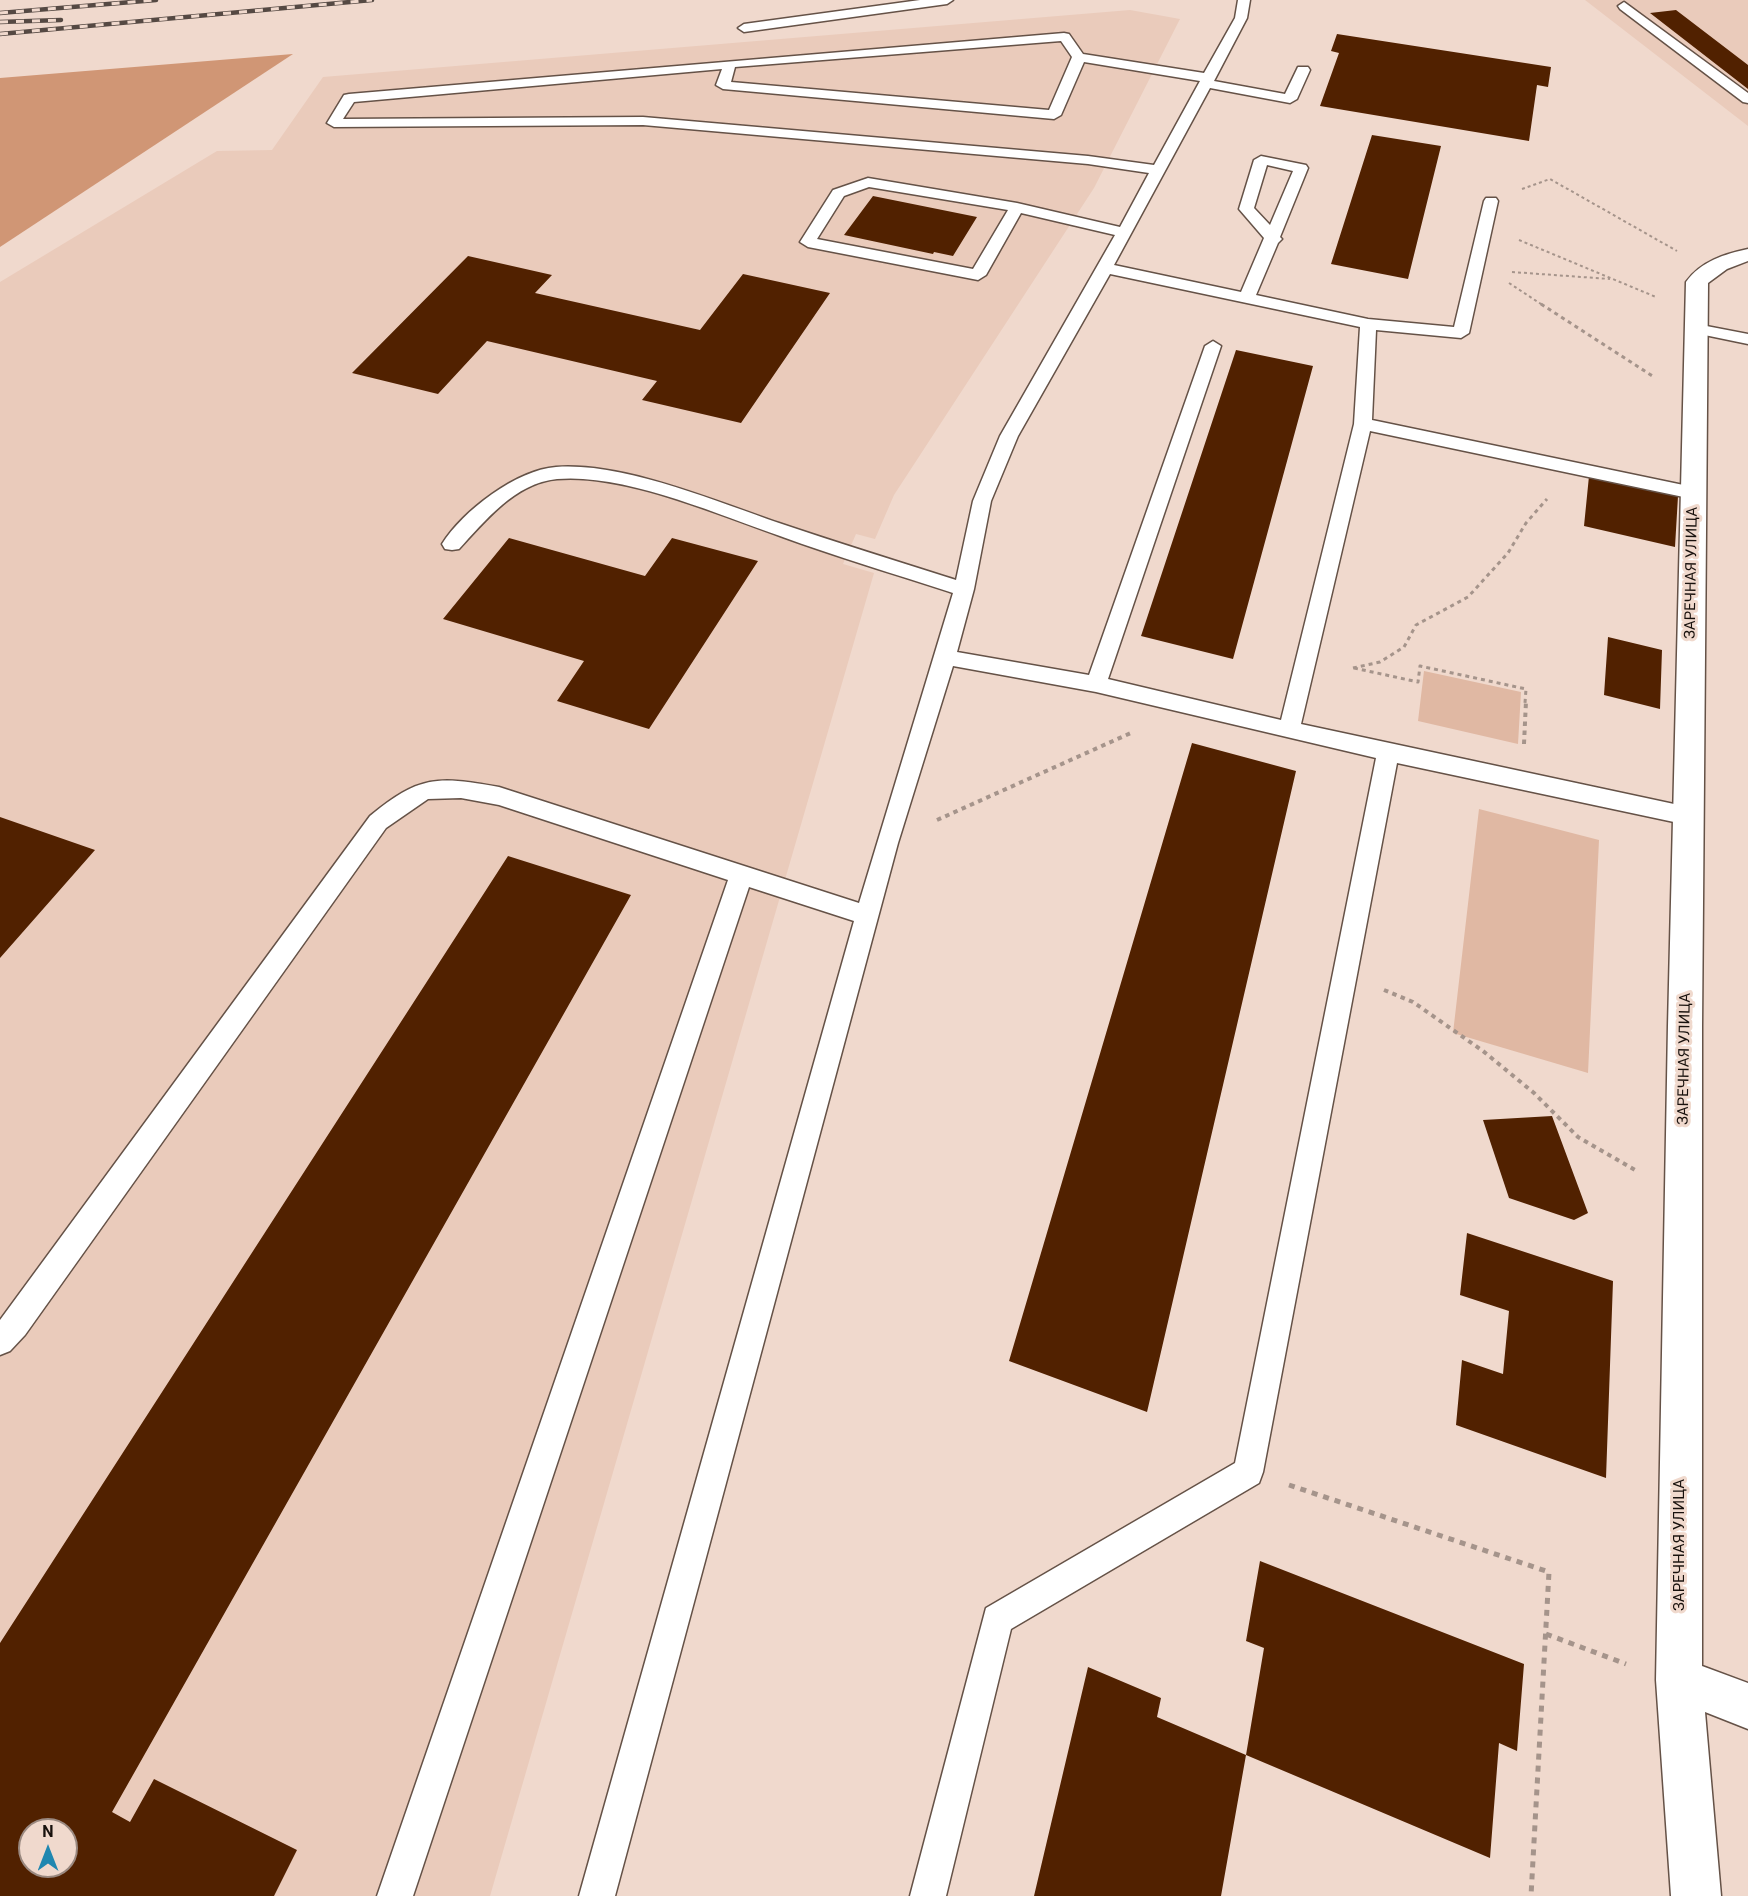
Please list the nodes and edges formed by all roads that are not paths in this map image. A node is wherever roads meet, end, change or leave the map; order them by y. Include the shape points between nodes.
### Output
1 (947, 0) edge
2 (1244, 0) edge
3 (1624, 6) dead end
4 (744, 28) dead end
5 (1079, 57) junction
6 (730, 64) junction
7 (1303, 70) dead end
8 (1207, 80) junction
9 (1748, 99) edge
10 (1159, 170) junction
11 (1491, 201) road end
12 (1017, 207) junction
13 (1125, 233) junction
14 (1274, 239) junction
15 (1748, 255) edge
16 (1105, 268) junction
17 (1247, 298) junction
18 (1696, 322) junction
19 (1368, 324) junction
20 (1748, 339) edge
21 (1213, 346) dead end
22 (1363, 424) junction
23 (1693, 494) junction
24 (452, 544) dead end
25 (964, 589) junction
26 (945, 657) junction
27 (1096, 684) junction
28 (1289, 731) junction
29 (1388, 753) junction
30 (1688, 816) junction
31 (741, 875) junction
32 (868, 916) junction
33 (0, 1341) edge
34 (1679, 1680) junction
35 (1748, 1706) edge
36 (395, 1896) edge
37 (597, 1896) edge
38 (928, 1896) edge
39 (1696, 1896) edge

1 - 4 lane
2 - 8 lane via 1241,18
3 - 9 lane
5 - 6 lane via 1064,37
5 - 6 lane via 1054,115 723,85
5 - 8 lane
6 - 10 lane via 349,98 334,123 643,121 1088,160
7 - 8 lane via 1290,99
8 - 10 lane
10 - 13 lane
11 - 19 lane via 1461,333
12 - 12 lane via 868,182 838,193 808,242 978,275
12 - 13 lane
13 - 16 lane
14 - 14 lane via 1301,168 1261,160 1246,209
14 - 17 lane
15 - 18 street, ЗАРЕЧНАЯ УЛИЦА via 1724,261 1696,282
16 - 17 lane
16 - 25 lane via 1009,436 982,501
17 - 19 lane
18 - 20 lane
18 - 23 street, ЗАРЕЧНАЯ УЛИЦА
19 - 22 lane
21 - 27 lane
22 - 23 lane
22 - 28 lane
23 - 30 street, ЗАРЕЧНАЯ УЛИЦА
24 - 25 lane via 490,504 522,483 555,473 599,476 663,489
25 - 26 lane
26 - 27 lane
26 - 32 lane
27 - 28 lane
28 - 29 lane
29 - 30 lane
29 - 38 lane via 1248,1472 998,1619
30 - 34 street, ЗАРЕЧНАЯ УЛИЦА
31 - 32 lane
31 - 33 lane via 499,796 441,785 402,801 378,822 98,1212
31 - 36 lane
32 - 37 lane
34 - 35 street
34 - 39 street, ЗАРЕЧНАЯ УЛИЦА

